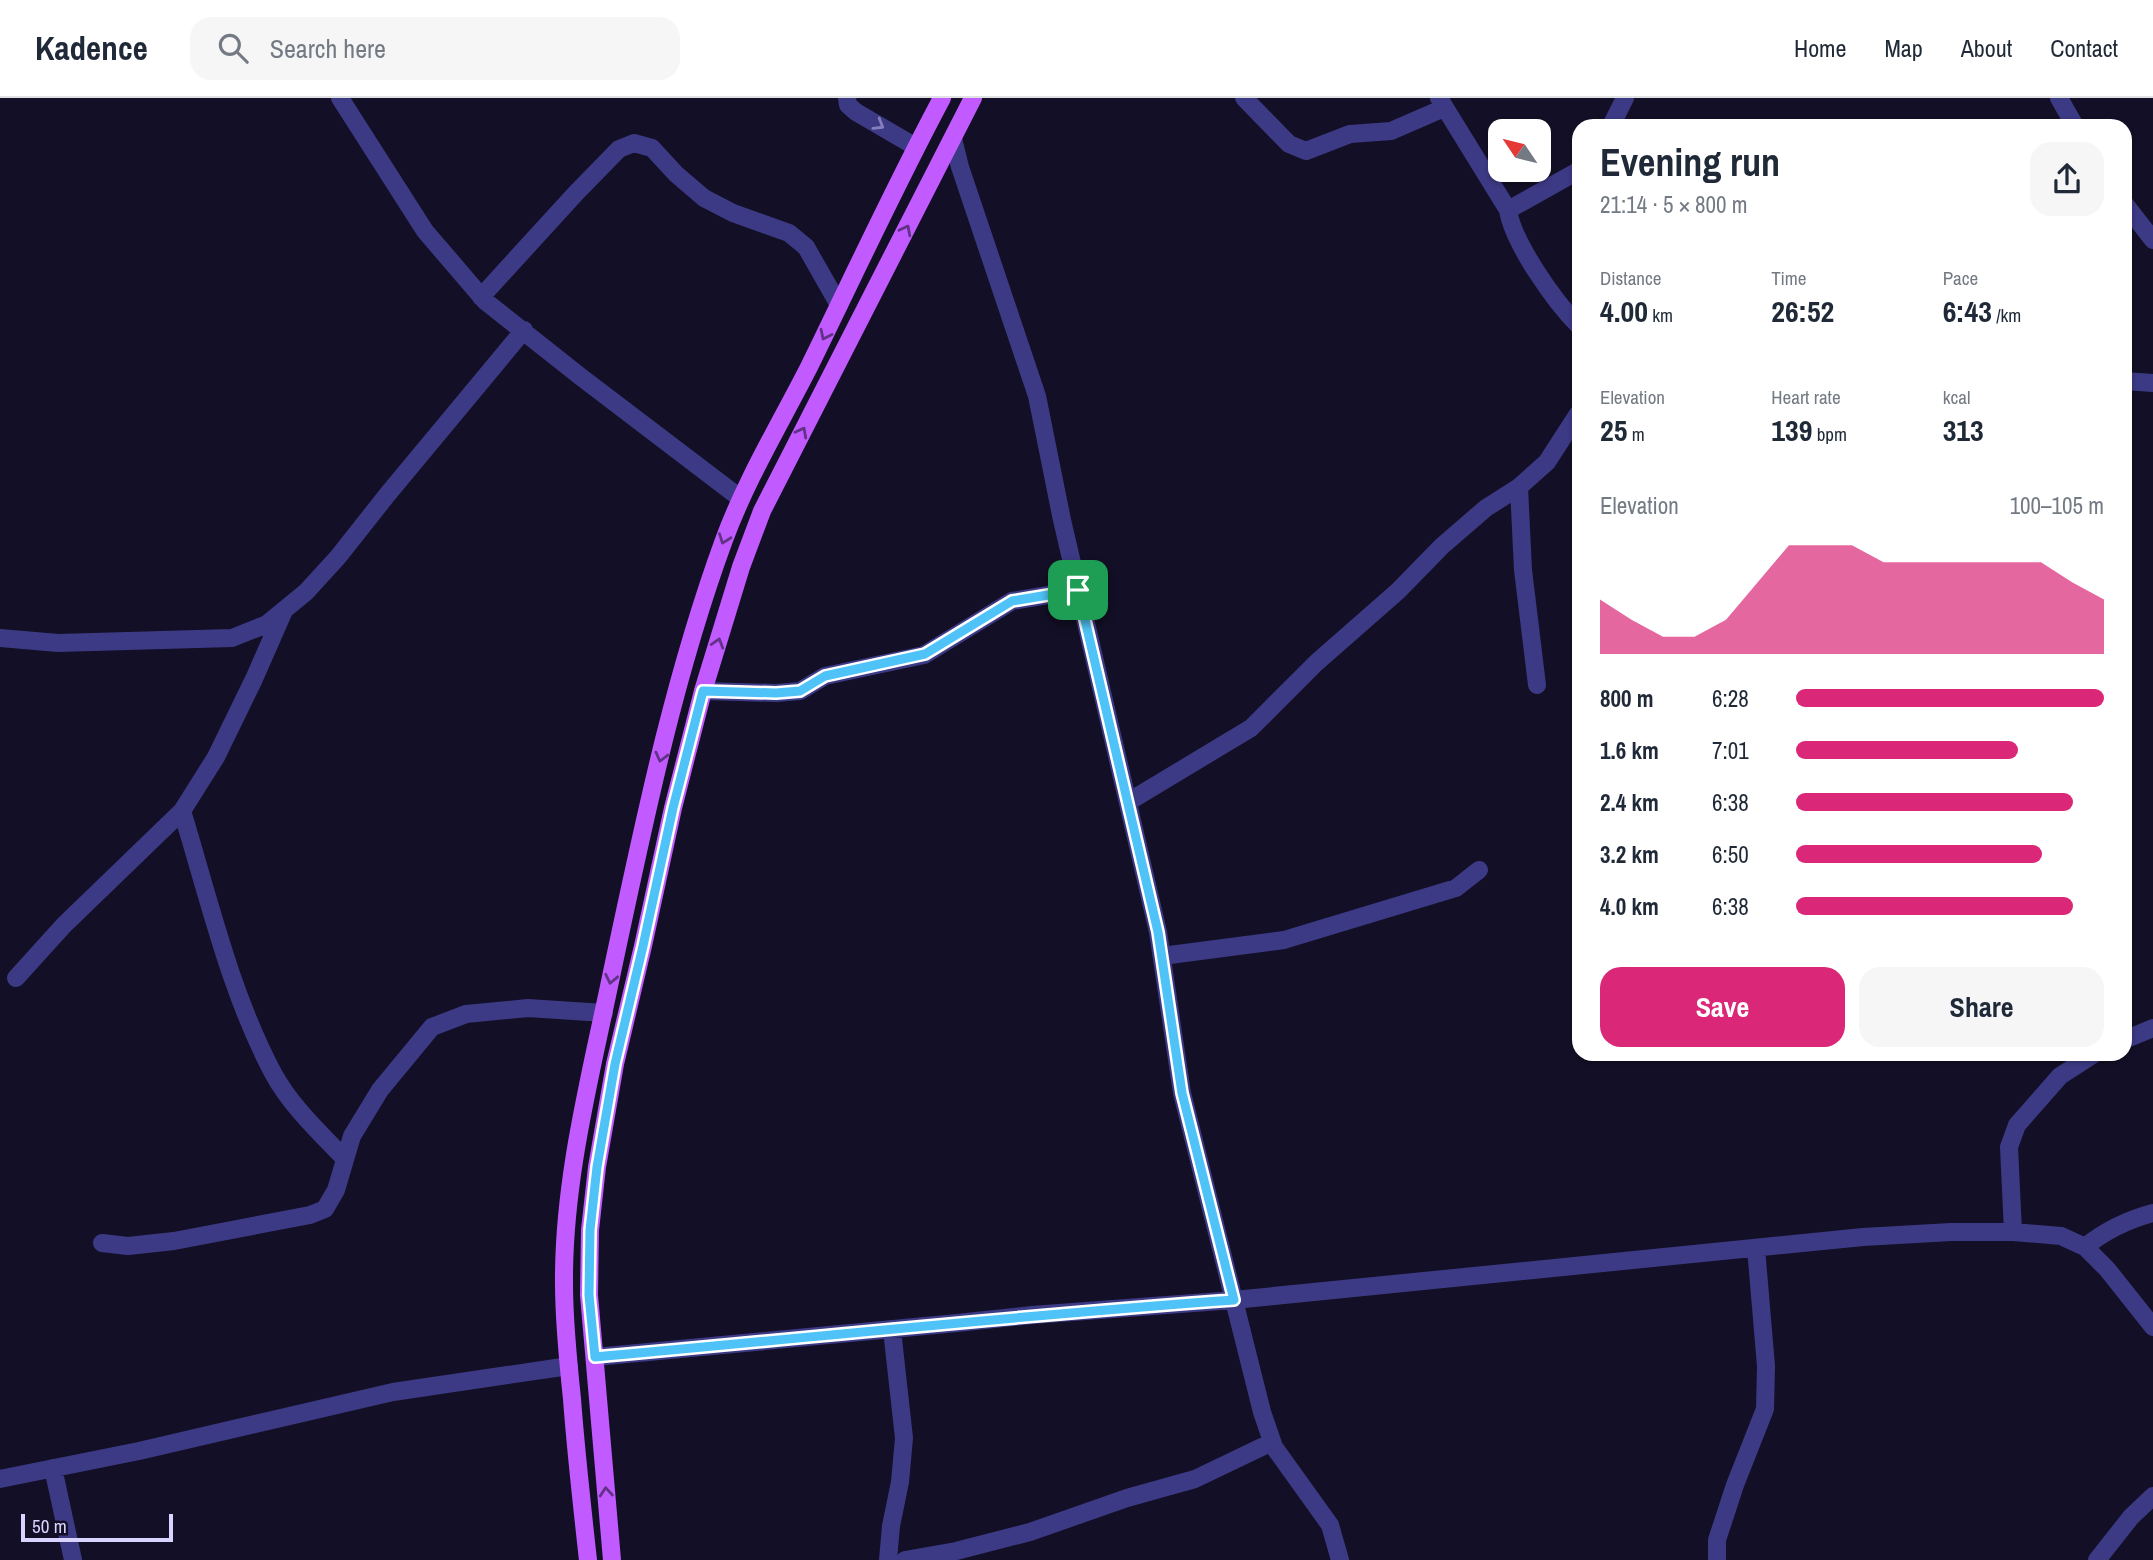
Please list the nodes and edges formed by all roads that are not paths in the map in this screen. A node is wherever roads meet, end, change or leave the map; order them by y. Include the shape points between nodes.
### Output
1 (340, 98) edge
2 (847, 98) edge
3 (942, 98) edge
4 (973, 98) edge
5 (1244, 98) edge
6 (1625, 98) edge
7 (2059, 98) edge
8 (1442, 103) edge
9 (1614, 119) edge
10 (2071, 119) edge
11 (953, 139) junction
12 (916, 147) junction
13 (1572, 174) edge
14 (1508, 210) junction
15 (2132, 213) edge
16 (2153, 240) edge
17 (481, 297) junction
18 (839, 305) junction
19 (1572, 319) edge
20 (524, 330) junction
21 (2132, 382) edge
22 (2153, 383) edge
23 (1572, 423) edge
24 (1519, 486) junction
25 (740, 498) junction
26 (1078, 590) junction
27 (285, 610) junction
28 (0, 638) edge
29 (1537, 685) dead end
30 (703, 691) junction
31 (1128, 802) junction
32 (182, 811) junction
33 (1479, 870) dead end
34 (1162, 956) junction
35 (16, 978) dead end
36 (604, 1013) junction
37 (2153, 1028) edge
38 (2132, 1037) edge
39 (2083, 1061) edge
40 (345, 1158) junction
41 (2153, 1213) edge
42 (2013, 1232) junction
43 (102, 1243) dead end
44 (2085, 1247) junction
45 (1756, 1248) junction
46 (1234, 1300) junction
47 (2153, 1327) edge
48 (892, 1330) junction
49 (595, 1357) junction
50 (569, 1366) junction
51 (1272, 1442) junction
52 (53, 1468) junction
53 (0, 1479) edge
54 (2153, 1496) edge
55 (73, 1560) edge
56 (588, 1560) edge
57 (612, 1560) edge
58 (888, 1560) edge
59 (905, 1560) edge
60 (1340, 1560) edge
61 (1717, 1560) edge
62 (2096, 1560) edge

1 - 17 street via 425,231
2 -> 12 street via 856,112
3 - 12 main road
4 - 11 main road
5 - 8 street via 1289,144 1306,152 1350,134 1391,131
6 - 9 street
7 - 10 street
8 - 14 street
11 - 26 street via 1037,396
30 -> 11 main road via 762,511
12 - 18 main road
13 - 14 street
14 - 19 street via 1510,223 1546,287
15 - 16 street
17 - 18 street via 602,167 634,142 652,148 704,198 789,233 806,247
17 - 20 street
18 -> 25 main road
20 - 25 street
20 - 27 street via 338,557
21 - 22 street
23 - 24 street via 1547,462
24 - 29 street via 1523,570
24 - 31 street via 1441,546 1251,728
25 -> 36 main road via 695,623
26 - 30 street via 1012,601 925,654 825,676 800,691
26 - 31 street
27 - 28 street via 267,624 232,638 58,643
27 - 32 street via 221,746
30 - 49 main road via 615,1064 597,1167 589,1295
31 - 34 street
32 - 35 street
32 - 40 street via 239,998 274,1075 308,1121
33 - 34 street via 1456,888 1284,940
34 - 46 street via 1182,1093
36 - 40 street via 528,1009 466,1014 432,1027 380,1090 352,1136
36 - 50 main road via 570,1188 564,1281
37 - 38 street
39 - 42 street via 2060,1076 2017,1125 2009,1147
40 - 43 street via 325,1209 310,1215 174,1241 128,1246
41 - 44 street via 2105,1231
42 - 44 street via 2061,1236
42 - 45 street via 1863,1237
44 - 47 street
45 - 46 street
45 - 61 street via 1765,1409 1717,1540
46 - 48 street
46 - 51 street
48 - 49 street
48 - 58 street via 904,1438
57 -> 49 main road
50 - 52 street via 393,1392
50 - 56 main road
51 - 59 street via 1195,1479 1030,1532
51 - 60 street via 1330,1525
52 - 53 street
52 - 55 street
54 - 62 street

